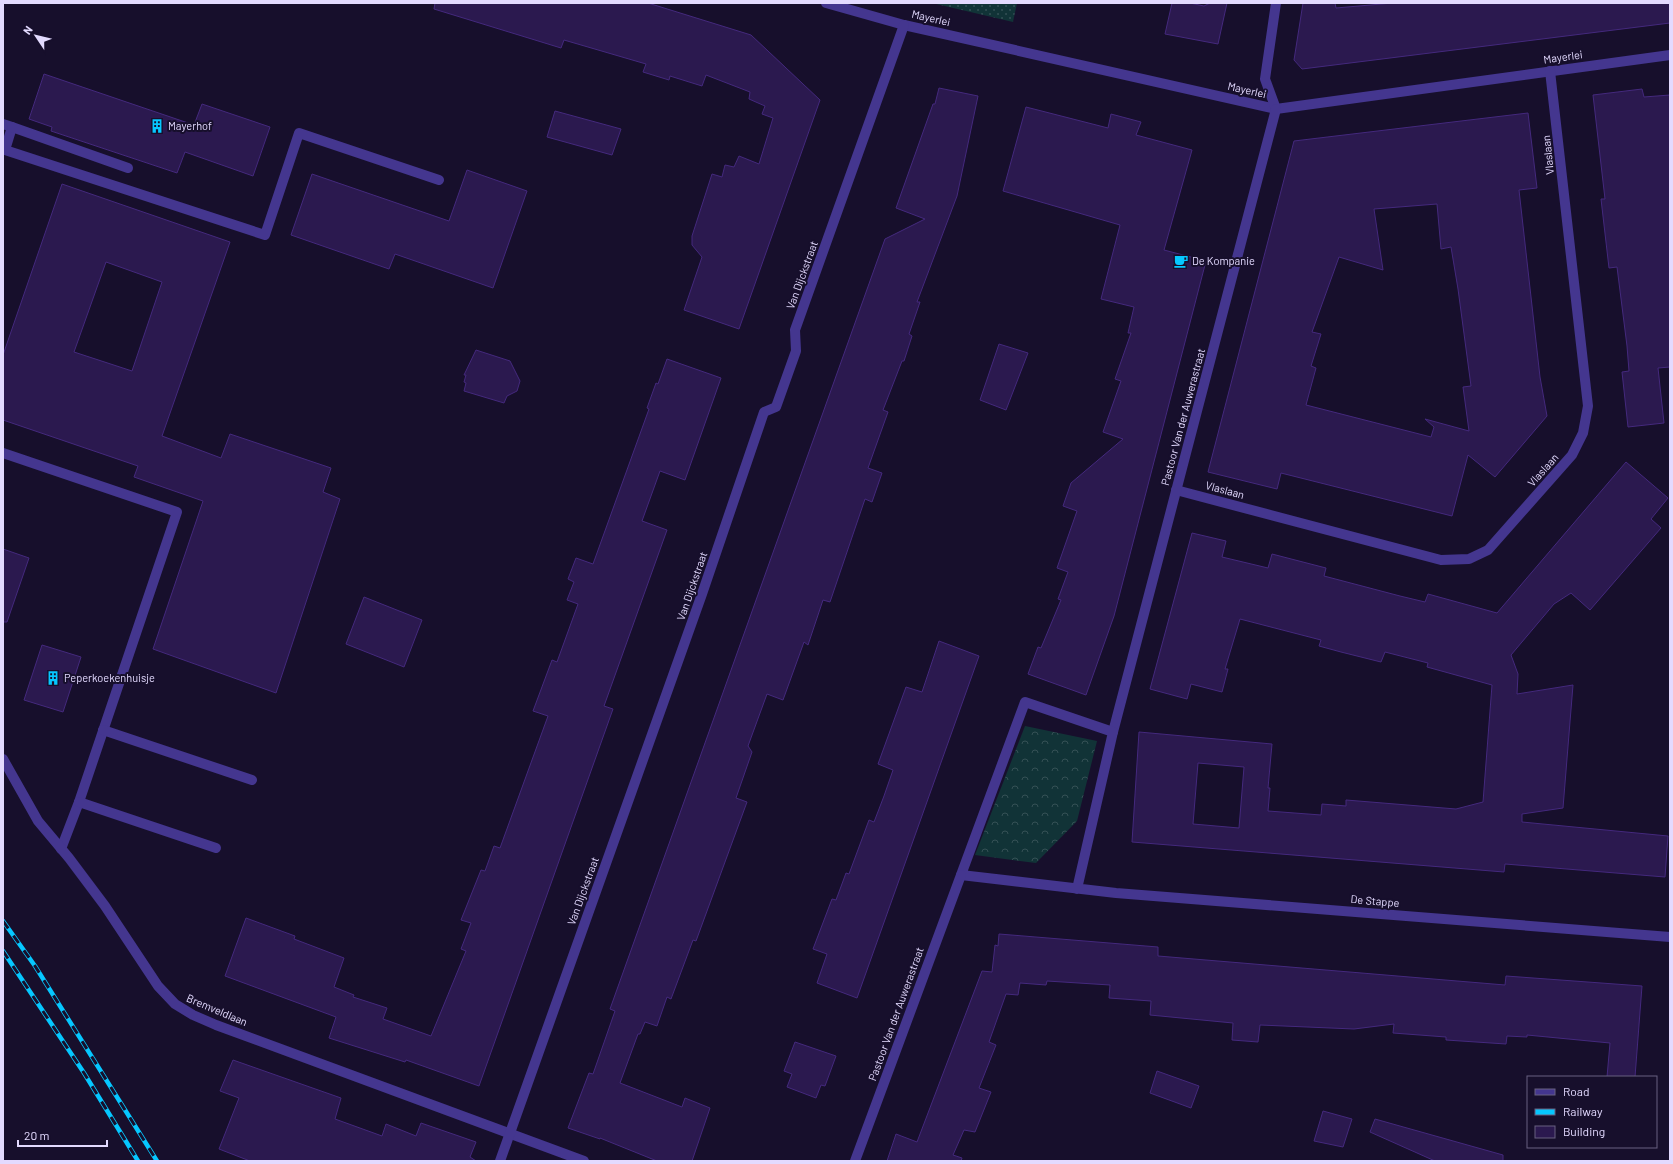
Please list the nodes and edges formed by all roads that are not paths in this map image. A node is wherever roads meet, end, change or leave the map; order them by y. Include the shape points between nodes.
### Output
1 (826, 3) edge
2 (1276, 3) edge
3 (904, 25) junction
4 (1670, 55) edge
5 (1550, 71) junction
6 (1276, 109) junction
7 (8, 125) edge
8 (128, 168) dead end
9 (439, 180) dead end
10 (3, 453) edge
11 (1176, 490) junction
12 (103, 730) junction
13 (1113, 732) junction
14 (3, 759) edge
15 (252, 780) dead end
16 (79, 802) junction
17 (216, 848) dead end
18 (61, 849) junction
19 (961, 875) junction
20 (1077, 889) junction
21 (1670, 937) edge
22 (510, 1133) junction
23 (500, 1161) edge
24 (584, 1161) edge
25 (855, 1161) edge

1 - 3 street, Mayerlei
2 - 6 street via 1265,79
3 - 6 street, Mayerlei
3 - 22 street, Van Dijckstraat via 795,330 796,351 776,407 764,412
4 - 5 street, Mayerlei
5 - 6 street, Mayerlei
5 - 11 street, Vlaslaan via 1588,406 1583,433 1572,455 1488,550 1469,559 1441,560
6 - 11 street, Pastoor Van der Auwerastraat
7 - 8 street
7 - 9 street via 5,150 265,235 299,133
10 - 12 street via 177,512
11 - 13 street, Pastoor Van der Auwerastraat
12 - 15 street
12 - 16 street
13 - 19 street, Pastoor Van der Auwerastraat via 1025,702
13 - 20 street, Pastoor Van der Auwerastraat
14 - 18 street, Bremveldlaan via 38,821
16 - 17 street
16 - 18 street
18 - 22 street, Bremveldlaan via 105,906 158,986 175,1004 216,1025
19 - 20 street
19 - 25 street, Pastoor Van der Auwerastraat
20 - 21 street, De Stappe
22 - 23 street, Van Dijckstraat
22 - 24 street, Bremveldlaan

